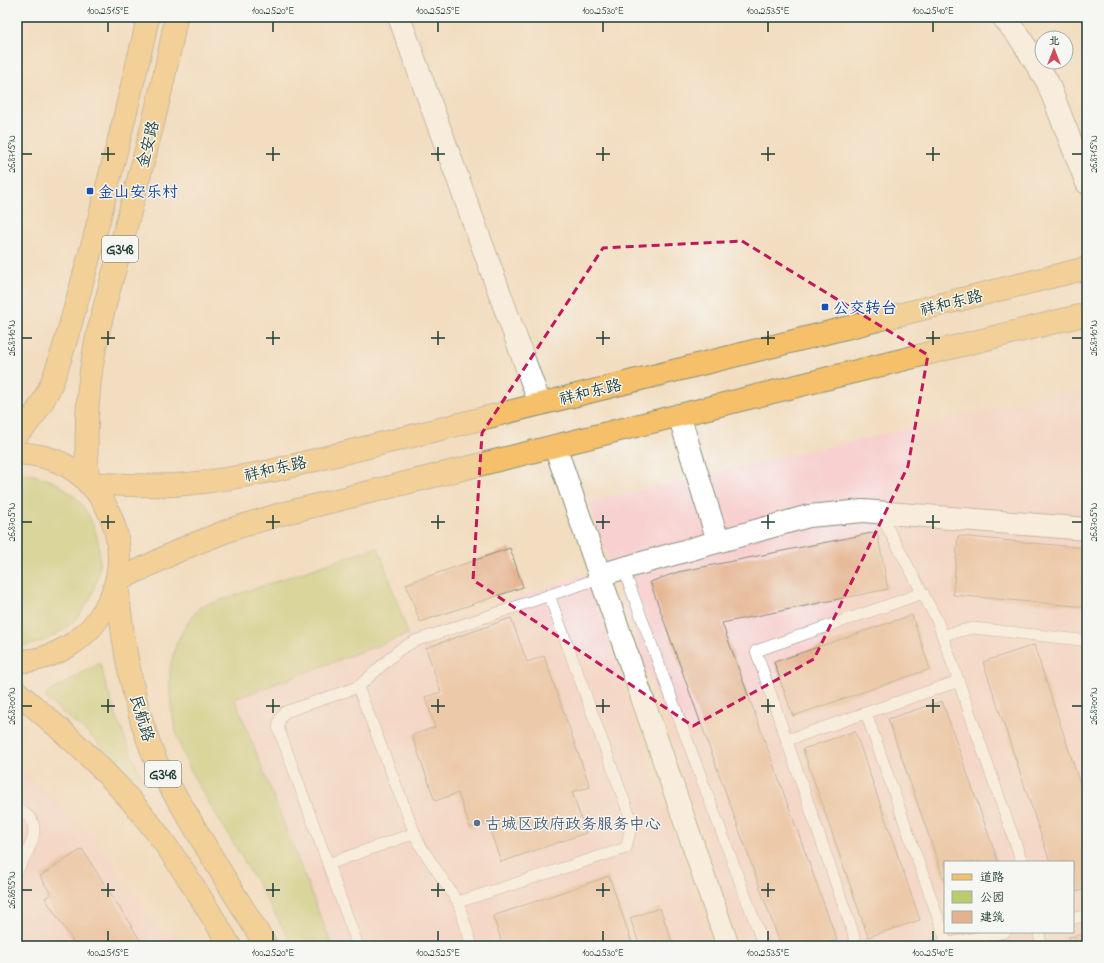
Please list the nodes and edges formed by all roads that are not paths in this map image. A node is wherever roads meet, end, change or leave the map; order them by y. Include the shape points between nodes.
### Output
1 (148, 17) edge
2 (176, 17) edge
3 (399, 17) edge
4 (1003, 17) edge
5 (1087, 183) edge
6 (1087, 268) edge
7 (1087, 314) edge
8 (540, 404) junction
9 (679, 415) junction
10 (17, 434) edge
11 (555, 446) junction
12 (17, 453) edge
13 (88, 483) junction
14 (879, 512) junction
15 (1087, 529) edge
16 (718, 541) junction
17 (623, 568) junction
18 (600, 576) junction
19 (117, 581) junction
20 (923, 593) junction
21 (549, 595) junction
22 (942, 635) junction
23 (1087, 642) edge
24 (17, 661) edge
25 (959, 681) junction
26 (358, 686) junction
27 (17, 692) edge
28 (866, 713) junction
29 (787, 740) junction
30 (17, 809) edge
31 (415, 832) junction
32 (1022, 861) edge
33 (328, 864) junction
34 (17, 871) edge
35 (458, 902) junction
36 (1087, 916) edge
37 (1074, 918) edge
38 (1001, 933) edge
39 (1038, 933) edge
40 (948, 945) edge
41 (230, 946) edge
42 (266, 946) edge
43 (358, 946) edge
44 (472, 946) edge
45 (728, 946) edge
46 (764, 946) edge
47 (856, 946) edge
48 (935, 946) edge
49 (1041, 946) edge

1 - 10 main road, 金安路 / G348 via 77,302 52,384 32,418
2 - 13 main road, 金安路 / G348 via 138,181 95,347 86,425
3 - 8 street
4 - 5 street via 1035,59 1047,81
6 - 8 main road, 祥和东路
7 - 9 main road
8 - 13 main road, 祥和东路 via 239,477 131,486
9 - 11 main road
9 - 16 street
11 - 18 street
11 - 19 main road via 281,514 232,529 184,548
12 - 13 main road, G348 via 49,458 67,466
13 - 19 main road, G348 via 107,507 115,525 119,544
14 - 15 street
14 - 16 street via 809,516
14 - 20 lane
16 - 17 street
17 - 18 street
17 - 46 lane
18 - 21 lane
18 - 45 street
19 - 24 main road, G348 via 101,616 75,642 59,652
19 - 42 main road, 民航路 / G348 via 127,659 156,762
20 - 22 lane
20 - 29 lane via 756,651
21 - 26 lane via 415,641 398,650
21 - 35 lane via 632,822 626,848
22 - 23 lane via 973,628
22 - 25 lane
25 - 28 lane
25 - 32 lane
26 - 31 lane
26 - 33 lane via 285,712 278,727
27 - 41 main road, G348 via 80,747 142,814 193,885
28 - 29 lane
28 - 40 lane
29 - 47 lane
30 - 34 lane via 29,817 34,834 33,841
31 - 33 lane
31 - 35 lane via 419,844
33 - 43 lane
35 - 44 lane
36 - 37 lane
38 - 40 lane
39 - 49 lane
40 - 48 lane

